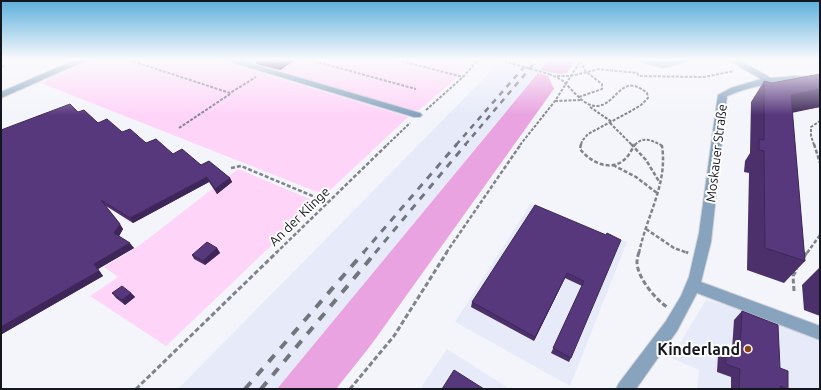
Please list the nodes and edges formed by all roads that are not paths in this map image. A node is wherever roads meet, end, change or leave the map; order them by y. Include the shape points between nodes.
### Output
1 (40, 78) edge
2 (288, 78) edge
3 (765, 78) edge
4 (800, 78) edge
5 (804, 78) edge
6 (820, 80) edge
7 (770, 81) junction
8 (1, 95) edge
9 (417, 116) road end
10 (694, 285) junction
11 (820, 333) edge
12 (625, 389) edge

1 - 8 street
2 - 9 street
3 - 7 street
4 - 7 street, Moskauer Straße
5 - 6 street, Moskauer Straße
7 - 10 street, Moskauer Straße via 723,95 702,258
10 - 11 street
10 - 12 street, Moskauer Straße via 678,314

